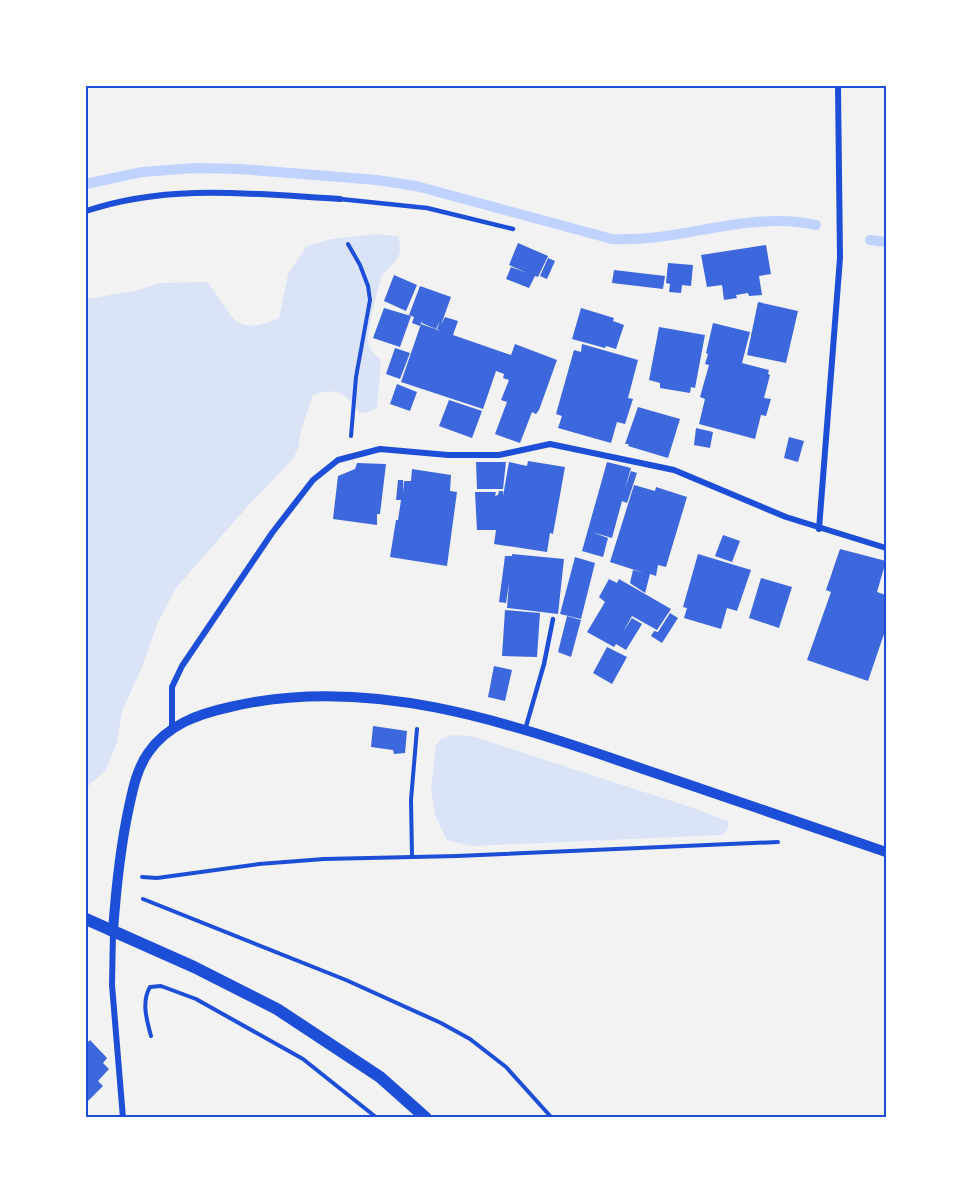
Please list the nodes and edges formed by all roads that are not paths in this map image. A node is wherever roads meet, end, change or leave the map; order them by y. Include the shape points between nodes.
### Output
1 (838, 86) edge
2 (340, 199) joint
3 (86, 211) edge
4 (513, 229) dead end
5 (819, 529) junction
6 (886, 548) edge
7 (553, 619) dead end
8 (172, 727) junction
9 (525, 730) junction
10 (886, 852) edge
11 (86, 919) edge
12 (113, 931) junction
13 (123, 1118) edge
14 (426, 1118) edge

1 - 5 street via 840,258
2 - 3 street via 227,192 157,194
2 - 4 lane via 428,208
5 - 6 street
5 - 8 street via 674,470 550,444 500,455 448,456 380,449 338,460 313,480 272,533 182,666 172,687
7 - 9 lane
8 - 9 street via 207,712 250,702 344,695 419,704
8 - 12 street via 148,752 135,780 121,843
9 - 10 street
11 - 12 main road
12 - 13 street via 112,985
12 - 14 main road via 277,1009 380,1077

